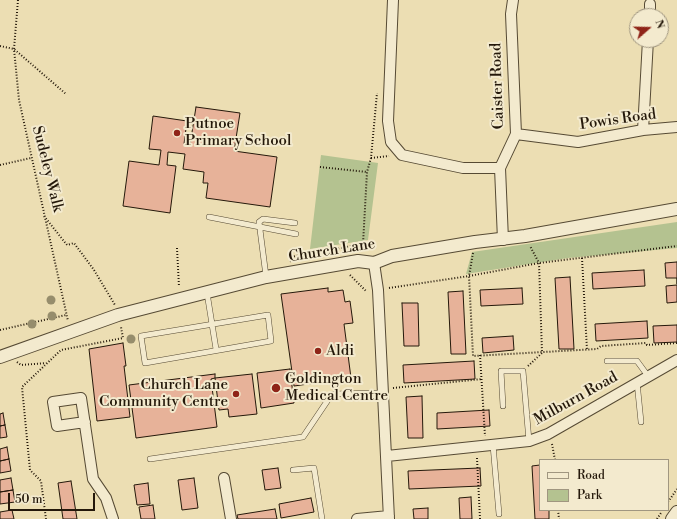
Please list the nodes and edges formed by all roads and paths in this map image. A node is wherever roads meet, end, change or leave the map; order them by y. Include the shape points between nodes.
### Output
1 (18, 0) edge
2 (394, 0) edge
3 (513, 0) edge
4 (650, 4) dead end
5 (650, 8) edge
6 (0, 46) edge
7 (648, 48) edge
8 (14, 49) junction
9 (66, 94) dead end
10 (677, 127) edge
11 (643, 130) junction
12 (516, 134) junction
13 (402, 155) junction
14 (31, 158) junction
15 (0, 165) edge
16 (320, 167) dead end
17 (500, 168) junction
18 (367, 172) junction
19 (677, 209) edge
20 (44, 216) junction
21 (209, 217) dead end
22 (295, 223) dead end
23 (259, 228) junction
24 (296, 234) dead end
25 (525, 236) junction
26 (76, 238) dead end
27 (503, 240) junction
28 (475, 242) junction
29 (74, 243) junction
30 (677, 246) edge
31 (177, 248) dead end
32 (582, 258) junction
33 (374, 263) junction
34 (539, 263) junction
35 (292, 273) junction
36 (344, 276) dead end
37 (469, 276) junction
38 (266, 277) junction
39 (378, 290) junction
40 (207, 292) junction
41 (366, 296) dead end
42 (180, 300) junction
43 (66, 314) junction
44 (118, 315) junction
45 (212, 323) junction
46 (0, 330) edge
47 (71, 331) junction
48 (123, 338) dead end
49 (677, 343) edge
50 (77, 346) junction
51 (216, 349) junction
52 (587, 350) junction
53 (542, 352) junction
54 (4, 355) edge
55 (480, 355) junction
56 (677, 360) edge
57 (607, 361) dead end
58 (47, 363) junction
59 (523, 371) junction
60 (648, 376) junction
61 (482, 379) junction
62 (637, 382) junction
63 (382, 391) junction
64 (503, 406) dead end
65 (85, 422) dead end
66 (641, 422) dead end
67 (548, 434) junction
68 (529, 440) junction
69 (485, 446) junction
70 (387, 456) junction
71 (150, 459) dead end
72 (555, 459) edge
73 (293, 470) dead end
74 (224, 478) dead end
75 (677, 489) edge
76 (669, 501) edge
77 (677, 512) edge
78 (499, 514) dead end
79 (389, 518) edge
80 (46, 519) edge
81 (113, 519) edge
82 (231, 519) edge
83 (322, 519) edge
84 (357, 519) edge
85 (480, 519) edge
86 (672, 519) edge

1 - 8 path, Sudeley Walk
2 - 13 street via 388,121 391,142
3 - 12 street, Caister Road via 511,14
4 - 5 street
6 - 8 path
7 - 11 street
8 - 9 path
8 - 14 path, Sudeley Walk via 18,100
10 - 11 street, Powis Road
11 - 12 street, Powis Road via 578,142
12 - 17 street, Caister Road
13 - 17 street via 463,168
13 - 18 path via 371,158
14 - 15 path
14 - 20 path, Sudeley Walk
16 - 18 path
17 - 27 street, Caister Road
18 - 35 path via 363,244 290,257
19 - 25 street, Church Lane
20 - 29 path, Sudeley Walk via 67,245
20 - 43 path
21 - 23 lane
22 - 23 lane via 263,219 259,222
23 - 24 lane
23 - 38 lane via 264,247
25 - 27 street, Church Lane
25 - 34 path
26 - 29 path
27 - 28 street, Church Lane
28 - 33 street, Church Lane via 392,256
28 - 37 path
29 - 44 path, Sudeley Walk via 113,299
30 - 32 path
31 - 42 path
32 - 34 path
32 - 52 path
33 - 35 street, Church Lane via 358,261
33 - 39 street
34 - 37 path
34 - 53 path
35 - 38 street, Church Lane
36 - 41 path via 351,275 366,289
37 - 39 path
37 - 55 path via 473,356
38 - 40 street, Church Lane
39 - 63 street
40 - 42 street, Church Lane
40 - 45 lane
42 - 44 street, Church Lane
43 - 46 path
43 - 47 path
44 - 47 street, Church Lane
45 - 51 lane
45 - 51 lane via 268,315 271,341
45 - 51 lane via 141,336 145,363
47 - 50 path
47 - 54 street, Church Lane
48 - 50 path
49 - 52 path via 647,345 646,342 601,346
50 - 58 path via 61,350
52 - 53 path
53 - 55 path
53 - 59 path
54 - 58 path via 21,365
55 - 61 path
56 - 60 street, Milburn Road
57 - 60 lane via 637,360
58 - 80 path via 22,387 30,470 41,481
59 - 64 lane via 501,371
59 - 68 lane
60 - 62 street, Milburn Road
61 - 63 path
61 - 69 path
62 - 66 lane
62 - 67 street, Milburn Road
63 - 70 street
63 - 71 lane via 332,394 303,437
65 - 81 street via 94,480 106,498
67 - 68 street, Milburn Road
67 - 72 path
68 - 69 street, Milburn Road
69 - 70 street, Milburn Road
69 - 78 lane
69 - 85 path
70 - 79 street
73 - 83 lane via 314,468
74 - 82 street
75 - 76 path
77 - 86 street
79 - 84 street

